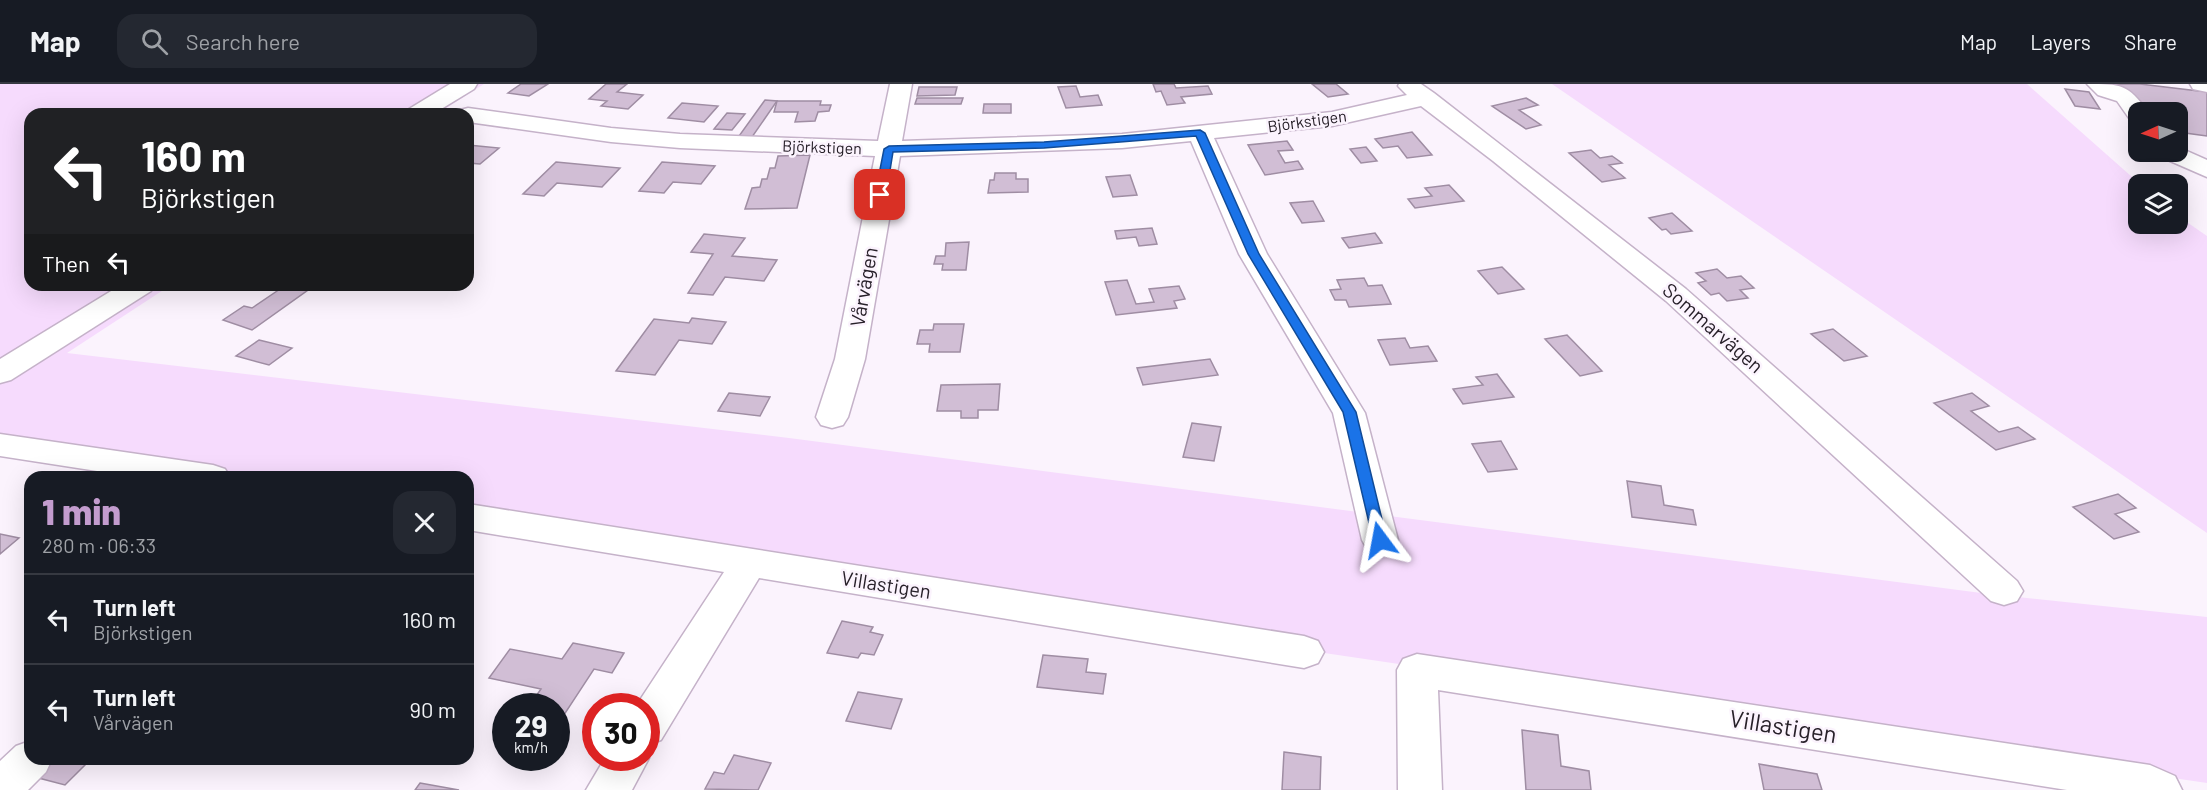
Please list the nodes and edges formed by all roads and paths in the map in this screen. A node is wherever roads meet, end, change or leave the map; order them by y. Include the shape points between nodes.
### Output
1 (466, 84) edge
2 (901, 84) edge
3 (2098, 84) edge
4 (2201, 84) edge
5 (2207, 85) edge
6 (1416, 91) edge
7 (2130, 102) edge
8 (427, 108) edge
9 (474, 116) edge
10 (1200, 133) junction
11 (889, 149) junction
12 (2188, 161) edge
13 (2207, 170) edge
14 (131, 291) edge
15 (0, 373) edge
16 (832, 417) dead end
17 (0, 445) edge
18 (173, 471) edge
19 (474, 518) edge
20 (1380, 540) dead end
21 (749, 563) junction
22 (2004, 591) dead end
23 (1304, 652) dead end
24 (660, 705) edge
25 (26, 765) edge
26 (619, 771) edge
27 (2155, 787) edge
28 (0, 789) edge
29 (608, 790) edge
30 (1420, 790) edge

1 - 8 street
2 - 11 street, Vårvägen
3 - 7 street via 2126,96
4 - 5 street
6 - 10 street, Björkstigen via 1332,119
6 - 22 street, Sommarvägen via 1676,296
9 - 11 street, Björkstigen via 680,141
10 - 11 street, Björkstigen via 1044,145
10 - 20 street via 1253,254 1349,412
11 - 16 street, Vårvägen via 850,359
12 - 13 street
14 - 15 street
17 - 18 street
19 - 21 street, Villastigen
21 - 23 street, Villastigen
21 - 24 street
25 - 28 street
26 - 29 street
27 - 30 street, Villastigen via 1417,670

